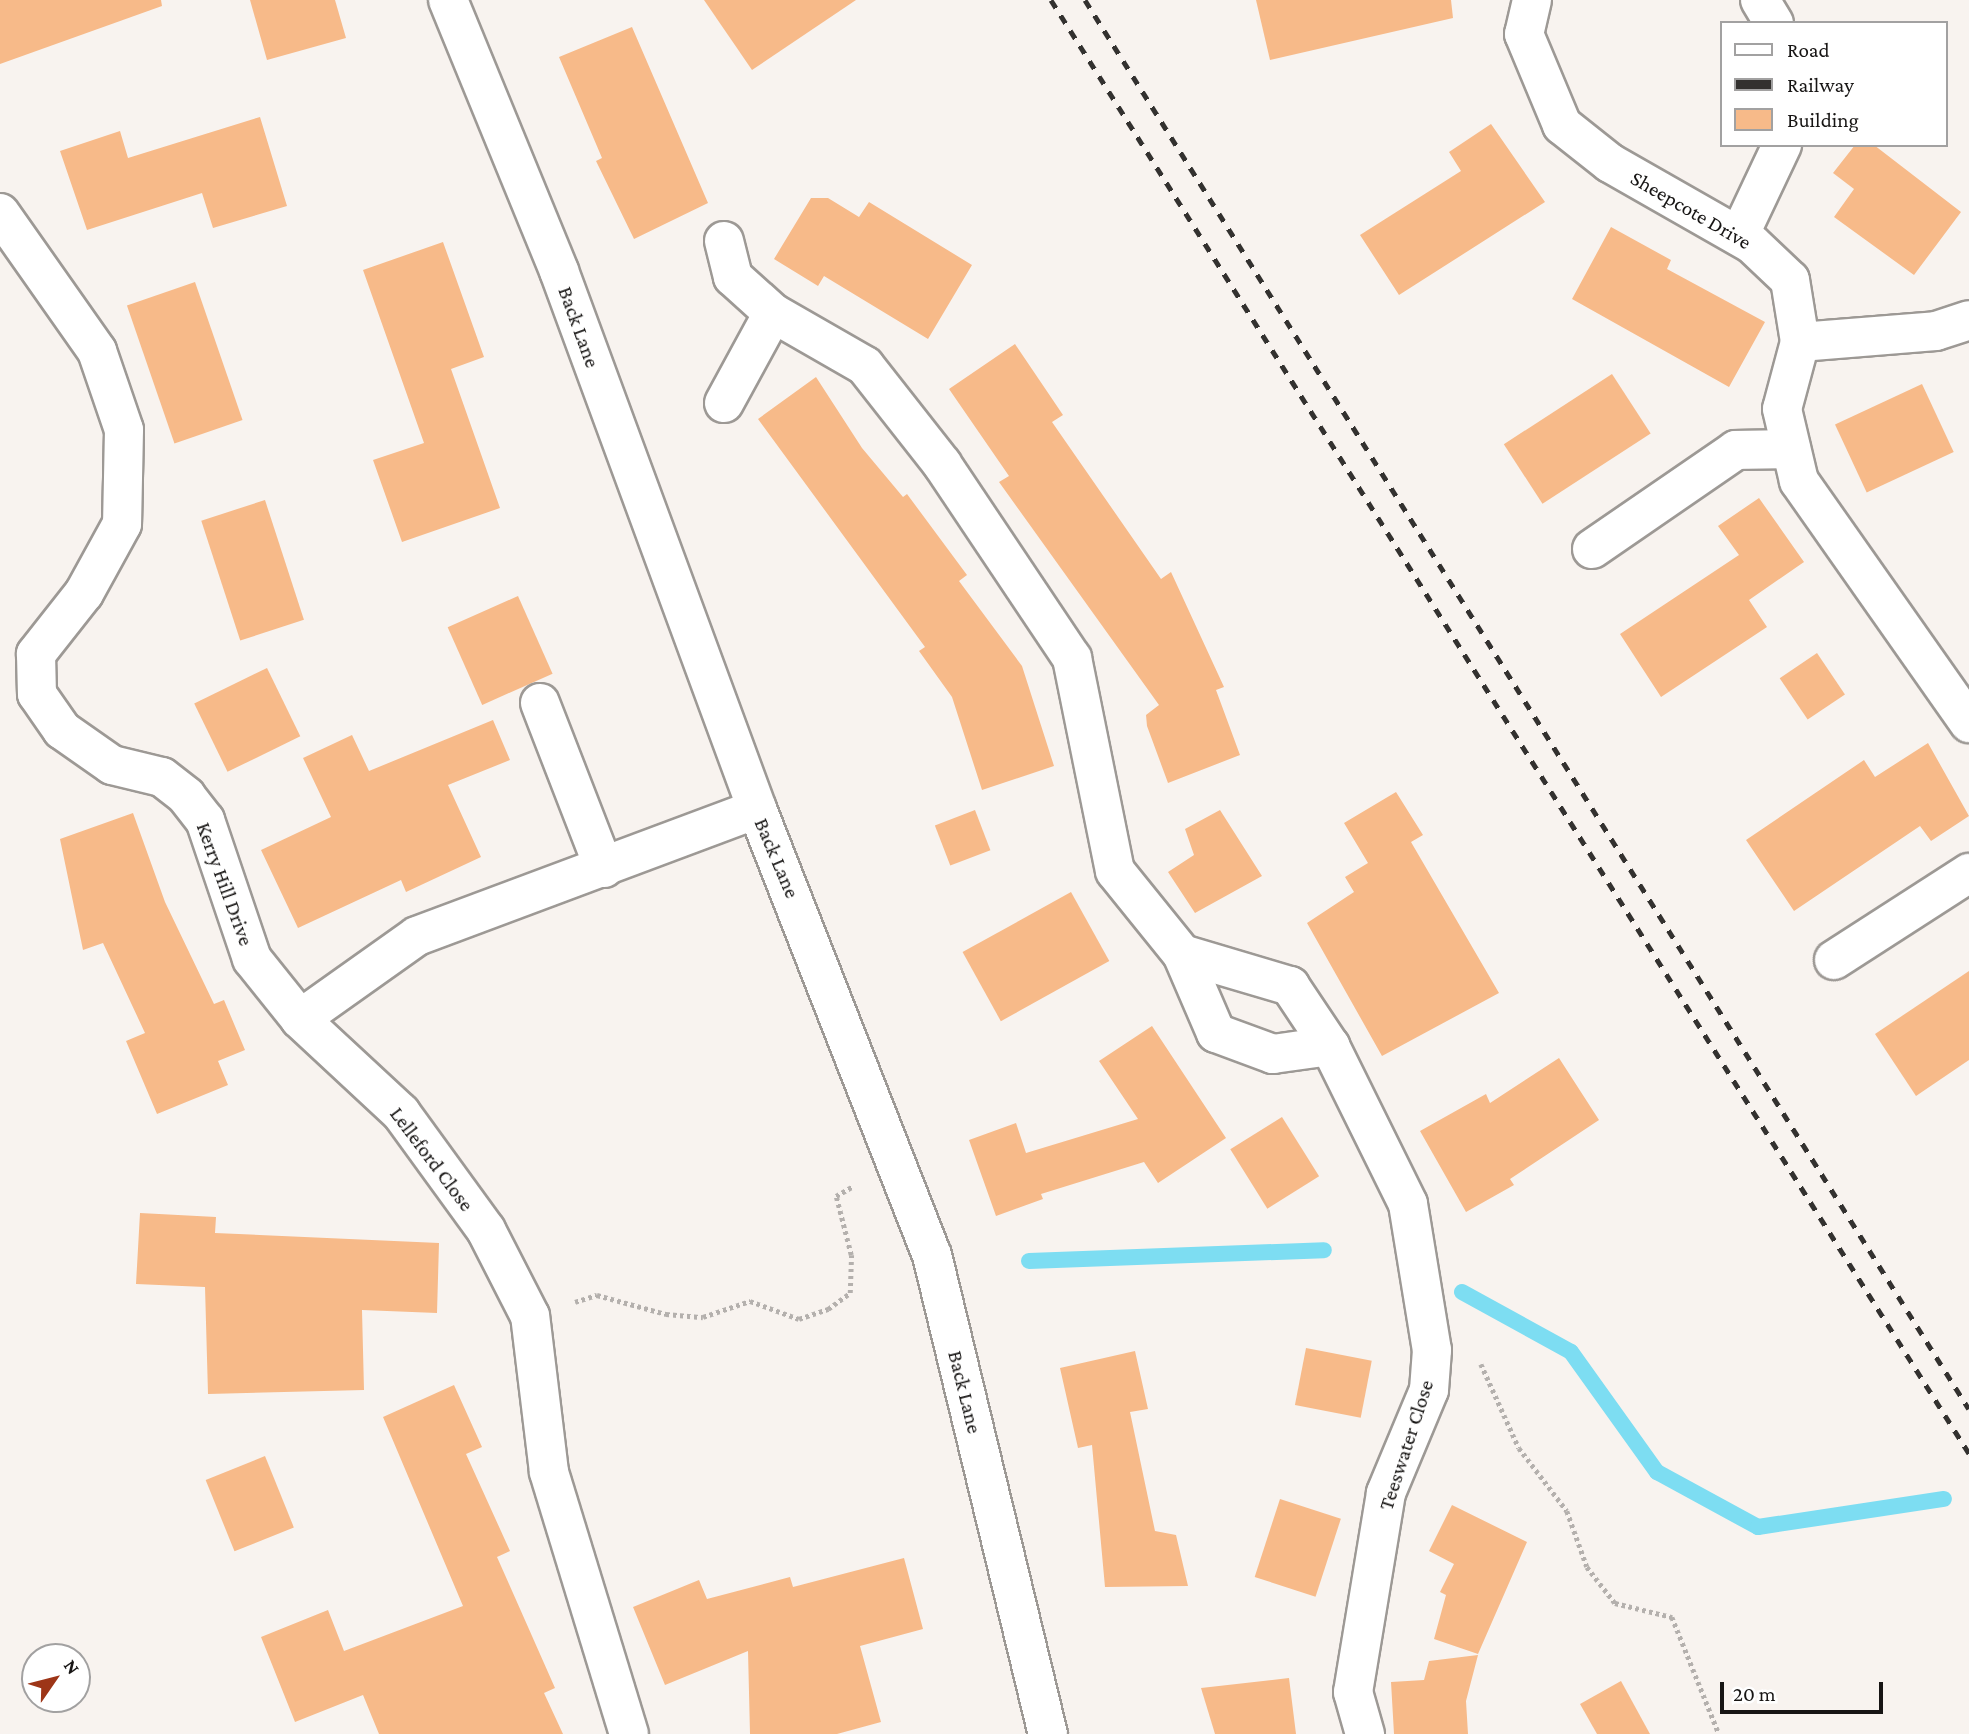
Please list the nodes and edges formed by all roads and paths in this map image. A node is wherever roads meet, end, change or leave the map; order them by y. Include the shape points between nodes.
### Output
1 (448, 0) edge
2 (1532, 0) edge
3 (1760, 0) edge
4 (1773, 21) edge
5 (1781, 147) edge
6 (0, 213) edge
7 (1739, 236) junction
8 (724, 241) dead end
9 (773, 313) junction
10 (1969, 320) edge
11 (1800, 342) junction
12 (724, 404) dead end
13 (1791, 449) junction
14 (1592, 549) dead end
15 (540, 703) dead end
16 (1969, 723) edge
17 (757, 809) junction
18 (604, 868) junction
19 (1969, 873) edge
20 (1182, 954) junction
21 (1834, 960) dead end
22 (300, 1019) junction
23 (1330, 1046) junction
24 (867, 1181) dead end
25 (530, 1316) junction
26 (1432, 1350) junction
27 (629, 1734) edge
28 (1048, 1734) edge
29 (1364, 1734) edge
30 (1719, 1734) edge

1 - 17 street, Back Lane via 559,271
2 - 7 street, Sheepcote Drive via 1524,34 1562,125 1609,163
3 - 4 street
5 - 7 street
6 - 22 street, Kerry Hill Drive via 97,351 124,430 122,524 85,593 36,654 37,694 62,730 112,765 162,777 186,796 205,820 252,959
7 - 11 street, Sheepcote Drive via 1790,280
8 - 9 street via 733,277
9 - 12 street
9 - 20 street via 865,366 942,464 1072,658 1115,872
10 - 11 street via 1936,331
11 - 13 street, Sheepcote Drive via 1782,409
13 - 14 street via 1736,450
13 - 16 street, Sheepcote Drive via 1799,481
15 - 18 street
17 - 18 street
17 - 28 street, Back Lane via 932,1255
18 - 22 street via 417,936
19 - 21 street
20 - 23 street, Teeswater Close via 1290,986
20 - 23 street via 1216,1033 1273,1054
22 - 25 street, Lelleford Close via 401,1113 486,1230
23 - 26 street, Teeswater Close via 1408,1204
24 - 25 path via 835,1196 851,1255 850,1293 828,1309 799,1319 750,1301 703,1317 653,1311 597,1295
25 - 27 street, Lelleford Close via 549,1472
26 - 29 street, Teeswater Close via 1429,1390 1387,1493 1353,1692
26 - 30 path via 1480,1362 1519,1448 1548,1479 1587,1567 1615,1603 1671,1618

